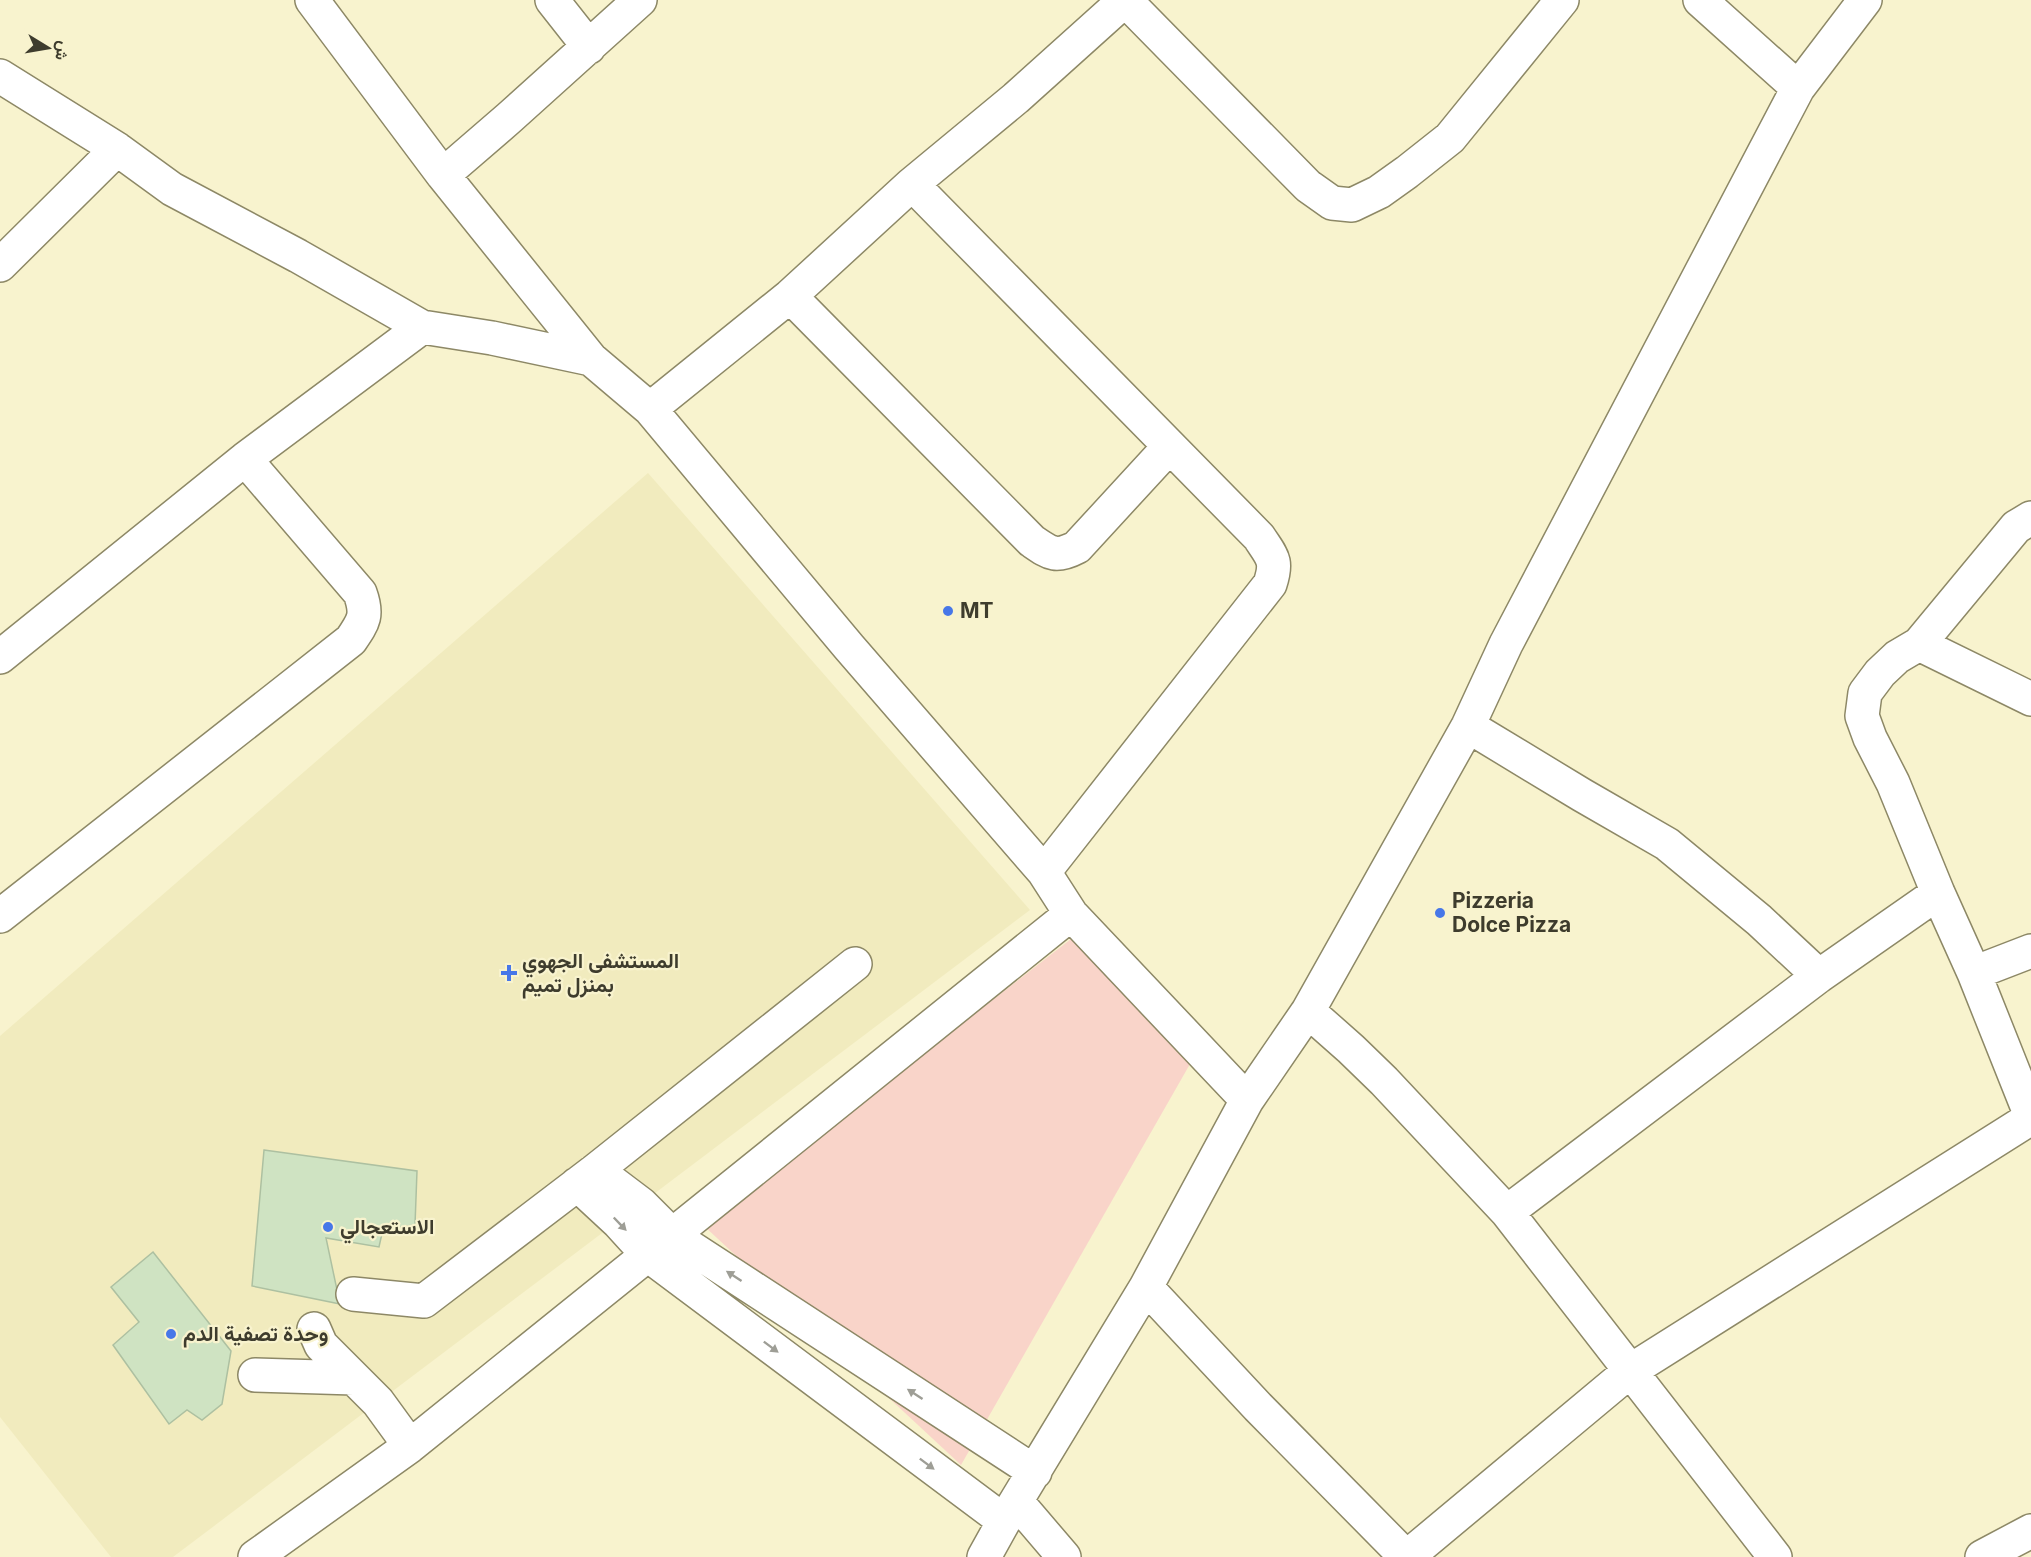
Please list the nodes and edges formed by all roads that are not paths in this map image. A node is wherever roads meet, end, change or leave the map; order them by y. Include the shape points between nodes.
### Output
1 (312, 0) edge
2 (552, 0) edge
3 (640, 0) edge
4 (1125, 0) edge
5 (1562, 0) edge
6 (1700, 0) edge
7 (1865, 0) edge
8 (590, 46) junction
9 (0, 76) edge
10 (1798, 88) junction
11 (117, 149) junction
12 (443, 176) junction
13 (912, 184) junction
14 (0, 265) edge
15 (790, 296) junction
16 (422, 327) junction
17 (591, 359) junction
18 (650, 409) junction
19 (1169, 447) junction
20 (245, 459) junction
21 (2031, 518) edge
22 (1919, 644) junction
23 (0, 657) edge
24 (2031, 699) edge
25 (1468, 726) junction
26 (1044, 872) junction
27 (1938, 893) junction
28 (1071, 914) junction
29 (0, 916) edge
30 (2031, 951) edge
31 (855, 964) dead end
32 (1974, 973) junction
33 (1819, 976) junction
34 (1308, 1011) junction
35 (1247, 1100) junction
36 (2031, 1117) edge
37 (587, 1177) junction
38 (1507, 1212) junction
39 (673, 1236) junction
40 (648, 1255) junction
41 (1146, 1287) junction
42 (353, 1294) dead end
43 (314, 1329) dead end
44 (1630, 1371) junction
45 (255, 1375) dead end
46 (354, 1378) junction
47 (410, 1446) junction
48 (1035, 1472) junction
49 (1011, 1512) junction
50 (2031, 1531) edge
51 (255, 1557) edge
52 (984, 1557) edge
53 (1064, 1557) edge
54 (1406, 1557) edge
55 (1775, 1557) edge
56 (1982, 1557) edge

1 - 12 street
2 - 8 street
3 - 8 street
4 - 5 street via 1308,186 1332,203 1352,205 1379,192 1450,138
4 - 13 street
6 - 10 street
7 - 10 street
8 - 12 street
9 - 11 street
10 - 25 street via 1506,644
11 - 14 street
11 - 16 street via 172,189
12 - 17 street
13 - 15 street
13 - 19 street
15 - 18 street
15 - 19 street via 1032,541 1048,551 1064,554 1077,547
16 - 17 street
16 - 20 street
17 - 18 street
18 - 26 street
19 - 26 street via 1259,537 1275,569 1270,584
20 - 23 street
20 - 29 street via 360,592 364,621 351,640
21 - 22 street via 2016,527
22 - 24 street
22 - 27 street via 1880,673 1865,693 1862,716
25 - 33 street via 1667,844
25 - 34 street
26 - 28 street
27 - 32 street
27 - 33 street
28 - 35 street
28 - 39 street
30 - 32 street
31 - 37 street
32 - 36 street
33 - 38 street
34 - 35 street
34 - 38 street via 1384,1081
35 - 41 street
36 - 44 street
37 - 39 street via 641,1204
37 -> 40 street via 618,1222
37 - 42 street via 424,1301
38 - 44 street
39 - 40 street
48 -> 39 street
40 - 47 street
40 -> 49 street
41 - 48 street
41 - 54 street
43 - 46 street via 321,1345
44 - 54 street
44 - 55 street
45 - 46 street
46 - 47 street via 378,1402
47 - 51 street
48 - 49 street
49 - 52 street
49 - 53 street
50 - 56 street

